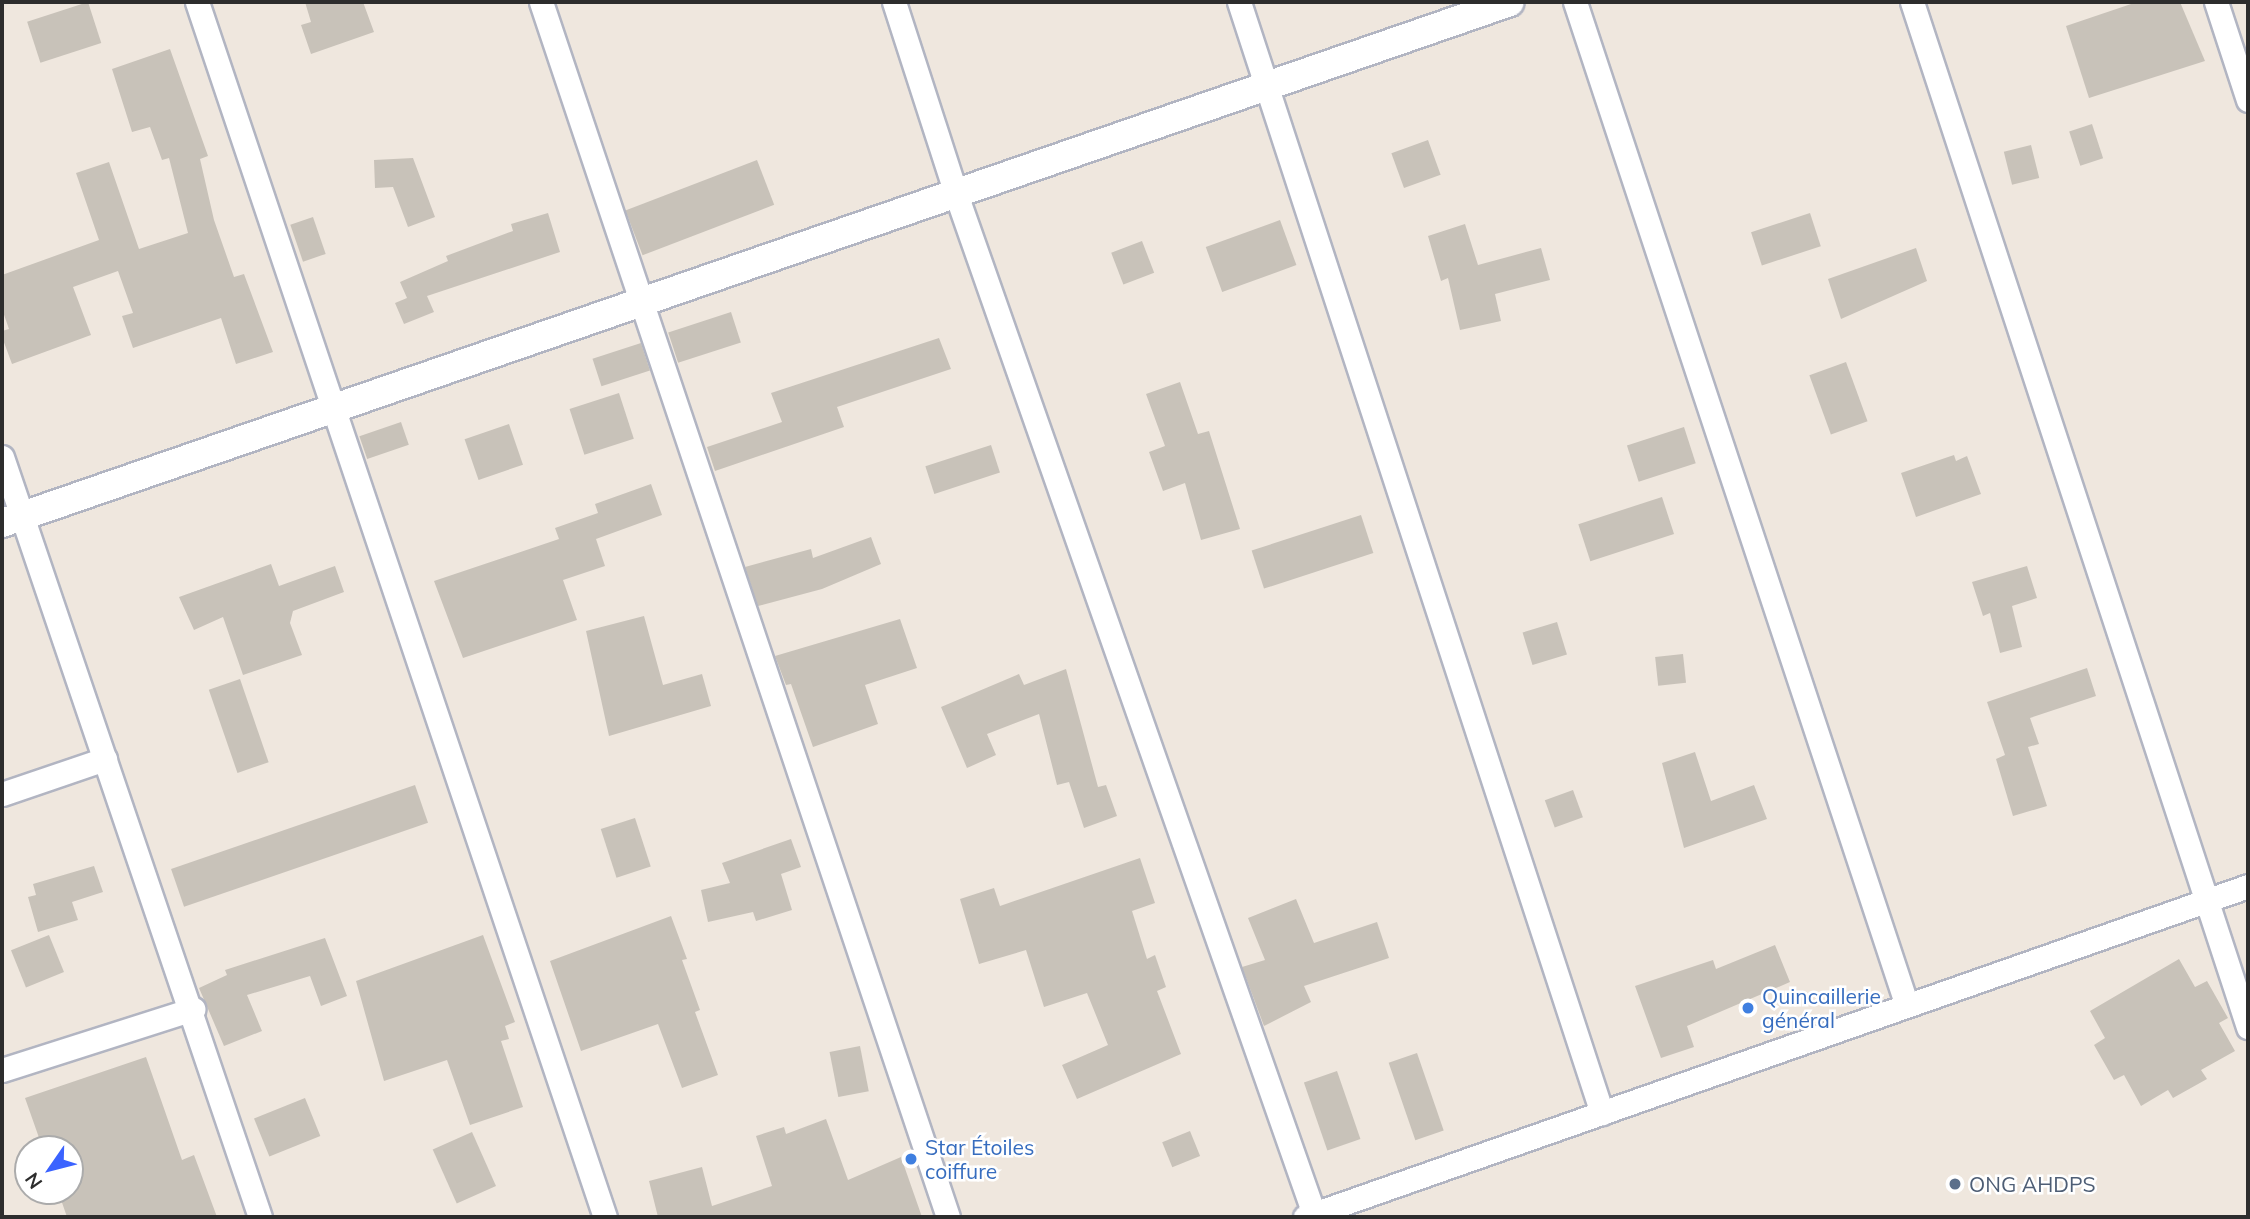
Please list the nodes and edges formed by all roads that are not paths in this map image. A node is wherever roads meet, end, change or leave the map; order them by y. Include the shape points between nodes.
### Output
1 (197, 2) edge
2 (541, 2) edge
3 (894, 2) edge
4 (1239, 2) edge
5 (1510, 2) edge
6 (1575, 2) edge
7 (1912, 2) edge
8 (2216, 2) edge
9 (1267, 87) junction
10 (2248, 100) edge
11 (956, 194) junction
12 (639, 303) junction
13 (336, 408) junction
14 (2, 457) edge
15 (12, 519) edge
16 (105, 758) junction
17 (2, 794) edge
18 (2248, 886) edge
19 (2207, 901) junction
20 (1906, 1003) junction
21 (193, 1009) junction
22 (2248, 1027) edge
23 (2, 1070) edge
24 (1602, 1113) junction
25 (1311, 1216) edge
26 (260, 1217) edge
27 (605, 1217) edge
28 (948, 1217) edge

1 - 13 street
2 - 12 street
3 - 11 street
4 - 9 street
5 - 9 street
6 - 20 street
7 - 19 street
8 - 10 street
9 - 11 street
9 - 24 street
11 - 12 street
11 - 25 street
12 - 13 street
12 - 28 street
13 - 15 street
13 - 27 street
14 - 15 street
15 - 16 street
16 - 17 street
16 - 21 street
18 - 19 street
19 - 20 street
19 - 22 street
20 - 24 street
21 - 23 street
21 - 26 street
24 - 25 street

